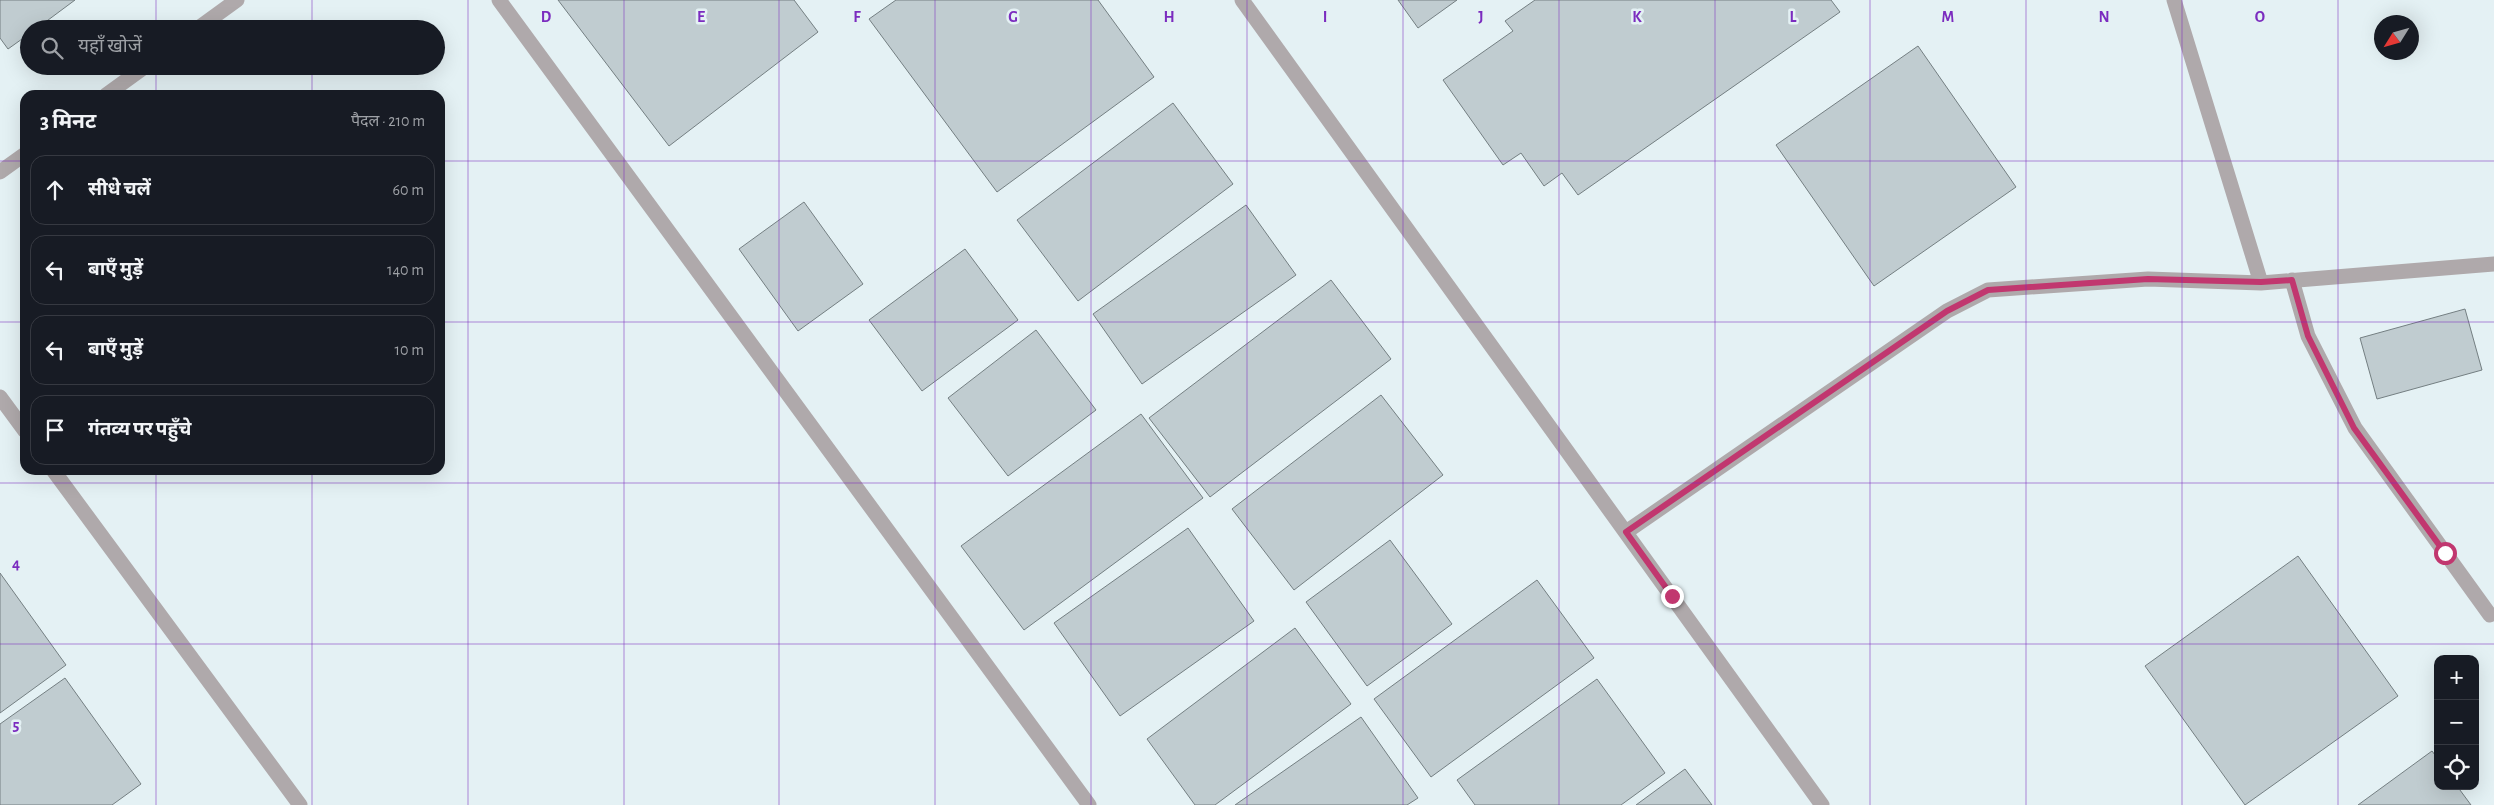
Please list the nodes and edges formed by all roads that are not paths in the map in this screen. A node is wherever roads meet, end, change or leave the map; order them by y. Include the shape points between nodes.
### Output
1 (236, 0) edge
2 (499, 0) edge
3 (1242, 0) edge
4 (2174, 0) edge
5 (209, 20) edge
6 (134, 75) edge
7 (113, 90) edge
8 (20, 158) edge
9 (0, 172) edge
10 (2494, 264) edge
11 (2292, 280) junction
12 (2261, 282) junction
13 (0, 397) edge
14 (20, 424) edge
15 (58, 475) edge
16 (1626, 532) junction
17 (2490, 615) dead end
18 (300, 805) edge
19 (1089, 805) edge
20 (1822, 805) edge

1 - 5 street
2 - 19 street
3 - 16 street
4 - 12 street
6 - 7 street
8 - 9 street
10 - 11 street
11 - 12 street
11 - 17 street via 2308,336 2354,428
12 - 16 street via 2148,279 1988,290 1947,311
13 - 14 street
15 - 18 street
16 - 20 street

